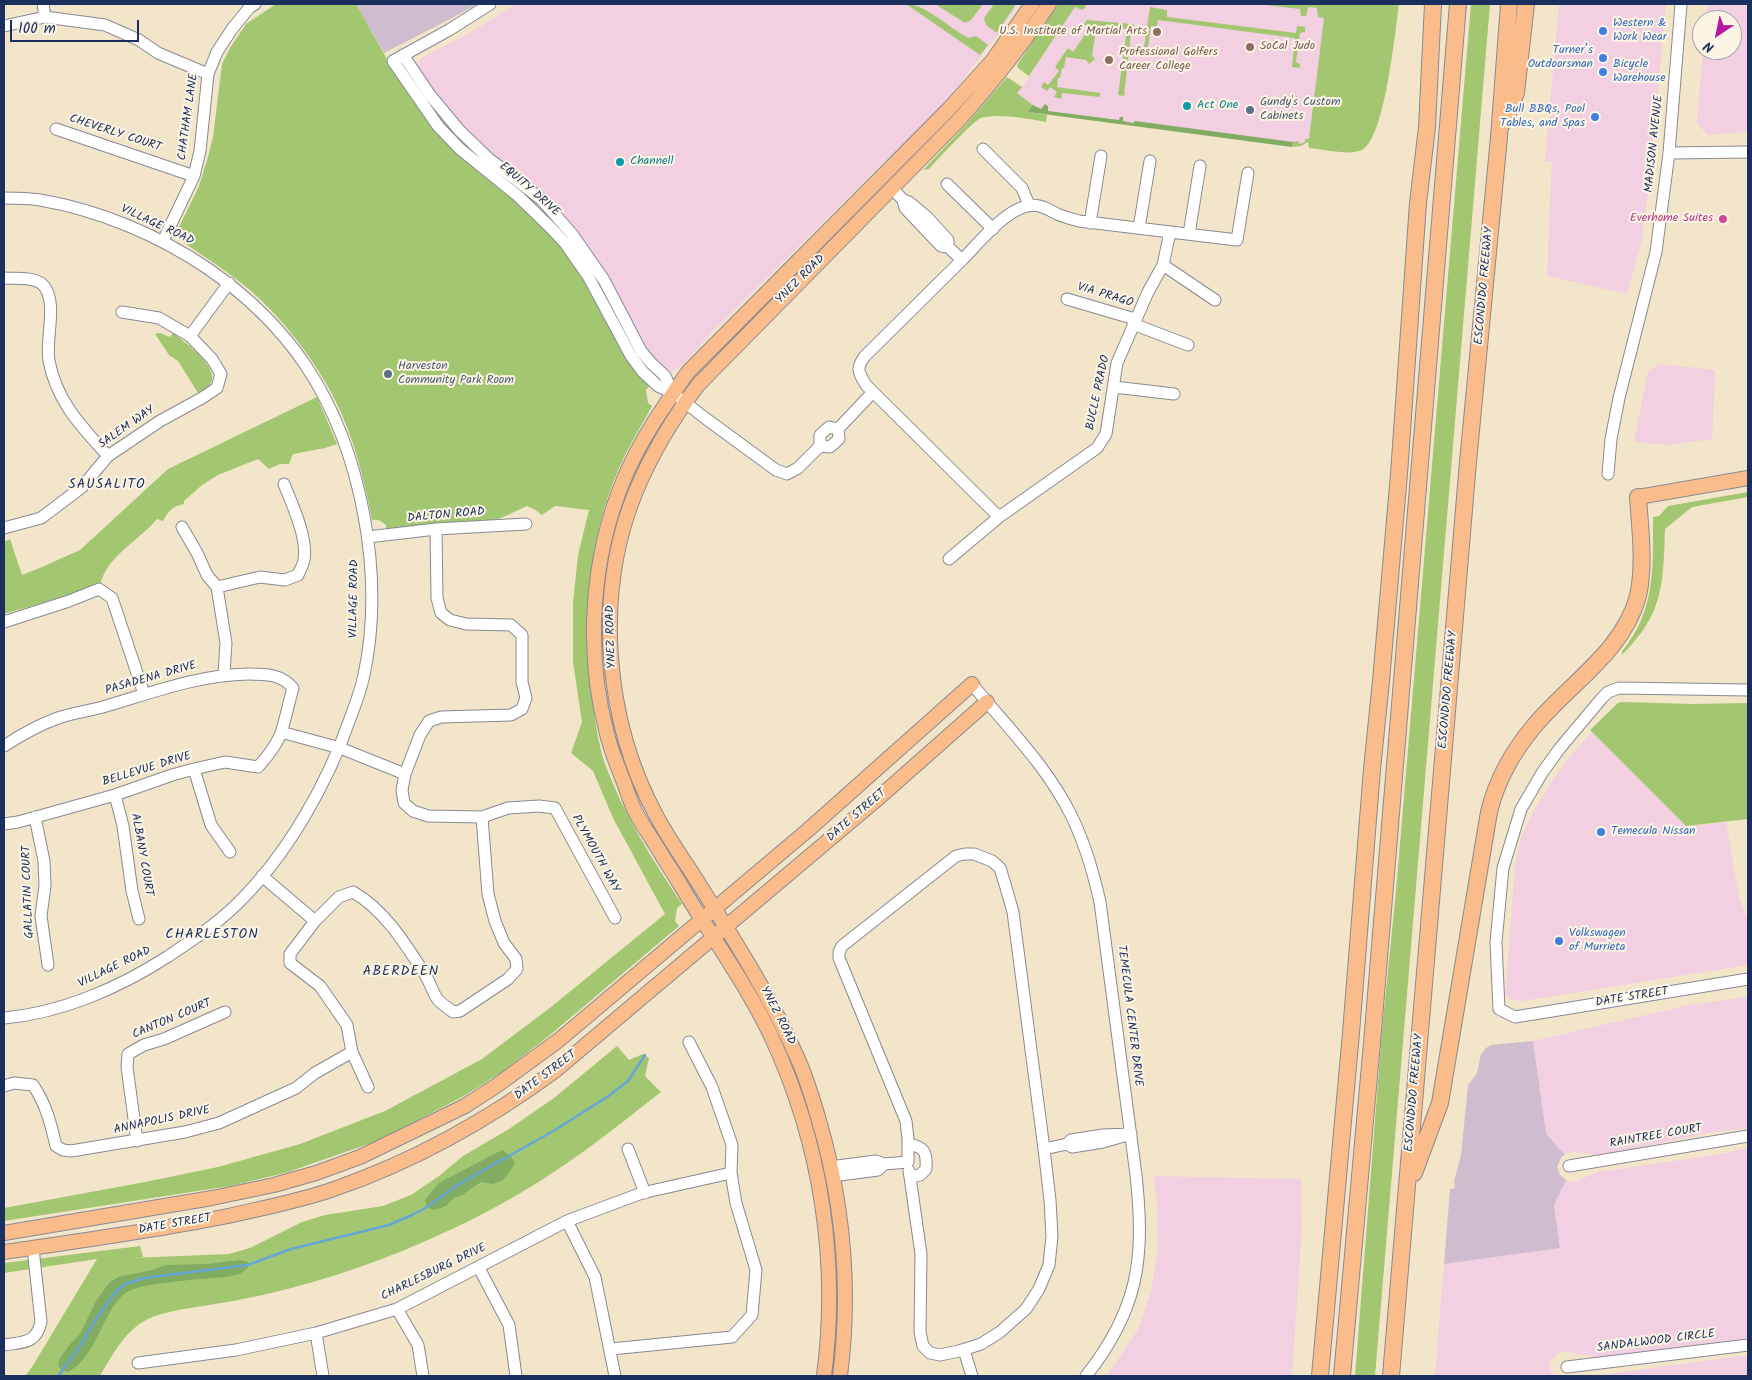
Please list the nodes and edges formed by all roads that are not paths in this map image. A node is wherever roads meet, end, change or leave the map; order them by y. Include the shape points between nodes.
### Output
1 (43, 4) edge
2 (255, 4) edge
3 (490, 4) edge
4 (1032, 4) edge
5 (1049, 4) edge
6 (1433, 4) edge
7 (1458, 4) edge
8 (1509, 4) edge
9 (1526, 4) edge
10 (1681, 4) edge
11 (45, 17) junction
12 (4, 26) edge
13 (208, 74) junction
14 (56, 129) dead end
15 (1499, 138) junction
16 (915, 143) junction
17 (983, 149) dead end
18 (1748, 152) edge
19 (1669, 153) junction
20 (1100, 156) dead end
21 (1150, 161) dead end
22 (1200, 166) dead end
23 (1248, 173) dead end
24 (194, 176) junction
25 (947, 184) dead end
26 (892, 188) junction
27 (4, 198) edge
28 (1029, 205) junction
29 (1090, 223) junction
30 (1139, 228) junction
31 (993, 229) junction
32 (1170, 232) junction
33 (1189, 234) junction
34 (163, 242) junction
35 (962, 260) junction
36 (1163, 265) junction
37 (4, 278) edge
38 (229, 284) junction
39 (1067, 299) dead end
40 (1215, 300) dead end
41 (122, 312) dead end
42 (1134, 322) junction
43 (190, 336) junction
44 (1188, 345) dead end
45 (1114, 387) junction
46 (674, 392) junction
47 (873, 392) junction
48 (1174, 394) dead end
49 (685, 402) junction
50 (108, 456) junction
51 (1608, 474) dead end
52 (1748, 478) edge
53 (284, 484) dead end
54 (1638, 497) joint
55 (999, 517) junction
56 (526, 524) dead end
57 (182, 526) dead end
58 (4, 528) edge
59 (436, 529) junction
60 (368, 537) junction
61 (949, 558) dead end
62 (217, 586) junction
63 (4, 622) edge
64 (224, 674) junction
65 (972, 684) joint
66 (1748, 690) edge
67 (144, 694) junction
68 (987, 702) junction
69 (282, 732) junction
70 (4, 746) edge
71 (340, 748) junction
72 (194, 769) junction
73 (404, 774) junction
74 (115, 795) junction
75 (36, 817) junction
76 (482, 817) junction
77 (4, 824) edge
78 (230, 852) dead end
79 (262, 876) junction
80 (714, 909) junction
81 (615, 918) dead end
82 (139, 919) dead end
83 (702, 920) junction
84 (316, 921) junction
85 (726, 927) junction
86 (713, 937) junction
87 (48, 966) dead end
88 (1748, 979) edge
89 (225, 1012) dead end
90 (4, 1018) edge
91 (689, 1042) dead end
92 (352, 1052) junction
93 (4, 1086) edge
94 (368, 1087) dead end
95 (798, 1104) junction
96 (1131, 1134) junction
97 (1748, 1136) edge
98 (137, 1141) junction
99 (908, 1144) junction
100 (1044, 1149) junction
101 (628, 1150) dead end
102 (908, 1162) junction
103 (1569, 1166) dead end
104 (831, 1172) junction
105 (731, 1174) junction
106 (910, 1177) junction
107 (1407, 1192) junction
108 (645, 1193) junction
109 (568, 1222) junction
110 (4, 1233) edge
111 (33, 1248) junction
112 (4, 1252) edge
113 (479, 1268) junction
114 (398, 1308) junction
115 (316, 1333) junction
116 (4, 1345) edge
117 (1748, 1345) edge
118 (611, 1349) junction
119 (964, 1350) junction
120 (138, 1363) dead end
121 (1567, 1367) dead end
122 (323, 1376) edge
123 (422, 1376) edge
124 (516, 1376) edge
125 (615, 1376) edge
126 (824, 1376) edge
127 (840, 1376) edge
128 (972, 1376) edge
129 (1086, 1376) edge
130 (1320, 1376) edge
131 (1342, 1376) edge
132 (1391, 1376) edge

1 - 11 street
2 - 13 street, CHATHAM LANE via 232,29
3 - 46 street, EQUITY DRIVE via 398,58 438,126 460,149 518,196 560,238 588,276 631,356 658,386
4 - 16 main road, YNEZ ROAD via 993,60
5 - 26 main road, YNEZ ROAD via 986,90
6 - 130 highway via 1427,127 1418,203 1399,474
7 - 131 highway
8 - 15 highway, ESCONDIDO FREEWAY
9 - 15 highway via 1516,93
10 - 19 street, MADISON AVENUE
11 - 12 street
11 - 13 street via 105,25 139,40 158,53
13 - 24 street, CHATHAM LANE via 200,151
14 - 24 street, CHEVERLY COURT
15 - 107 highway, ESCONDIDO FREEWAY via 1468,462
16 - 26 main road via 914,152 889,179
16 - 46 main road, YNEZ ROAD via 688,372
17 - 28 street via 1022,188
18 - 19 street
19 - 51 street, MADISON AVENUE via 1656,252 1618,406
20 - 29 street
21 - 30 street
22 - 33 street
23 - 33 street via 1237,240
24 - 34 street, CHATHAM LANE
25 - 31 street
26 - 35 street via 903,200 910,202 938,236 948,240 948,247
26 - 49 main road, YNEZ ROAD via 721,360
27 - 34 street, VILLAGE ROAD via 38,199 80,209
28 - 29 street
28 - 31 street via 1018,209
29 - 30 street
30 - 32 street
31 - 35 street
32 - 33 street
32 - 36 street, BUCLE PRADO
34 - 38 street, VILLAGE ROAD
35 - 47 street via 860,363 859,372
36 - 40 street
36 - 42 street, BUCLE PRADO
37 - 50 street via 34,280 43,284 51,306 48,351 53,377 66,408
38 - 43 street
38 - 60 street, VILLAGE ROAD via 272,322 320,390 348,454
39 - 42 street, VIA PRAGO
41 - 43 street via 158,318
42 - 44 street, VIA PRAGO
42 - 45 street, BUCLE PRADO via 1118,363
43 - 50 street, SALEM WAY via 212,359 221,374 217,388 152,425
45 - 48 street
45 - 55 street, BUCLE PRADO via 1106,434 1097,448
46 - 49 street, EQUITY DRIVE
46 - 83 main road, YNEZ ROAD via 623,479 612,513 598,577 596,660 607,735 634,810
47 - 49 street via 838,429 829,427 820,436 820,446 798,468 787,474 776,470
47 - 55 street
49 - 80 main road, YNEZ ROAD via 652,456 635,493 618,549 610,606 612,661 619,718 634,768 657,817
50 - 58 street, SALEM WAY via 82,487 41,518
52 - 54 main road
53 - 62 street via 302,534 304,559 298,575 285,580 260,577
54 - 107 highway via 1641,565 1638,595 1630,617 1620,636 1601,659 1518,746 1494,793 1488,812 1440,1103
55 - 61 street, BUCLE PRADO
56 - 59 street, DALTON ROAD
57 - 62 street via 207,575
59 - 60 street, DALTON ROAD
59 - 73 street via 437,598 441,613 450,620 466,624 511,625 522,635 522,682 526,698 522,709 511,715 441,717 429,721
60 - 71 street, VILLAGE ROAD via 371,576 369,644 364,676
62 - 64 street via 226,643
63 - 67 street via 99,589 112,598
64 - 67 street, PASADENA DRIVE
64 - 69 street, PASADENA DRIVE via 274,675 287,680 294,688
65 - 68 street, TEMECULA CENTER DRIVE
65 - 80 main road, DATE STREET
66 - 88 street, DATE STREET via 1619,688 1608,692 1542,773 1522,809 1503,868 1496,942 1499,1009 1515,1017
67 - 70 street, PASADENA DRIVE via 59,717
68 - 85 main road, DATE STREET
68 - 96 street, TEMECULA CENTER DRIVE via 1040,765 1083,841 1100,902
69 - 71 street
69 - 72 street, BELLEVUE DRIVE via 258,767 225,762
71 - 73 street
71 - 79 street, VILLAGE ROAD via 312,804
72 - 74 street, BELLEVUE DRIVE
72 - 78 street via 211,824
73 - 76 street, PLYMOUTH WAY via 404,803 412,811 428,816
74 - 75 street, BELLEVUE DRIVE
74 - 82 street, ALBANY COURT
75 - 77 street, BELLEVUE DRIVE
75 - 87 street, GALLATIN COURT via 44,861 41,916
76 - 81 street, PLYMOUTH WAY via 508,808 555,808
76 - 84 street via 488,894 495,920 504,943 516,959 517,969 508,979 460,1011 453,1012 438,1000 408,948 367,900 353,892 339,896
79 - 84 street
79 - 90 street, VILLAGE ROAD via 210,928 152,967 72,1003
80 - 83 main road, DATE STREET
80 - 85 main road, YNEZ ROAD
83 - 86 main road, YNEZ ROAD
83 - 110 main road, DATE STREET via 559,1040 496,1086 465,1106 398,1140 316,1173 274,1185
84 - 92 street via 290,954 290,963 320,986 347,1026
85 - 86 main road, DATE STREET
85 - 104 main road, YNEZ ROAD via 768,995 799,1060 824,1138
86 - 95 main road, YNEZ ROAD via 764,1021
86 - 111 main road, DATE STREET via 530,1090 471,1127 403,1161 333,1190 290,1202 189,1224
89 - 98 street, CANTON COURT via 128,1054
91 - 105 street via 712,1087 732,1145
92 - 94 street
92 - 98 street, ANNAPOLIS DRIVE via 296,1088 219,1123
93 - 98 street, ANNAPOLIS DRIVE via 14,1083 33,1085 43,1099 56,1146 63,1150 71,1152
95 - 104 main road via 808,1114 822,1167 825,1172
95 - 126 main road, YNEZ ROAD via 819,1184 828,1246 830,1301
96 - 100 street via 1103,1142
96 - 129 street, TEMECULA CENTER DRIVE via 1140,1215 1138,1268 1114,1336
97 - 103 street, RAINTREE COURT
99 - 100 street via 906,1121 839,952 842,946 956,856 965,854 983,856 1000,868 1013,912
99 - 102 street
99 - 106 street via 924,1150 926,1163 926,1169 920,1175
100 - 119 street via 1052,1236 1049,1265 1026,1309 1000,1332
101 - 108 street
102 - 104 street via 884,1164 878,1170
102 - 106 street
104 - 127 main road, YNEZ ROAD via 838,1203 845,1277
105 - 108 street, CHARLESBURG DRIVE
105 - 118 street via 756,1270 752,1315 732,1337
106 - 119 street via 921,1254 920,1332 923,1346 930,1353 940,1355
107 - 132 highway, ESCONDIDO FREEWAY
108 - 109 street, CHARLESBURG DRIVE
109 - 113 street, CHARLESBURG DRIVE
109 - 118 street via 595,1277
111 - 112 main road, DATE STREET
111 - 116 street via 41,1322 39,1332 30,1341
113 - 114 street, CHARLESBURG DRIVE
113 - 124 street via 508,1325
114 - 115 street, CHARLESBURG DRIVE
114 - 123 street via 418,1345
115 - 120 street, CHARLESBURG DRIVE via 236,1350
115 - 122 street
117 - 121 street, SANDALWOOD CIRCLE
118 - 125 street
119 - 128 street

